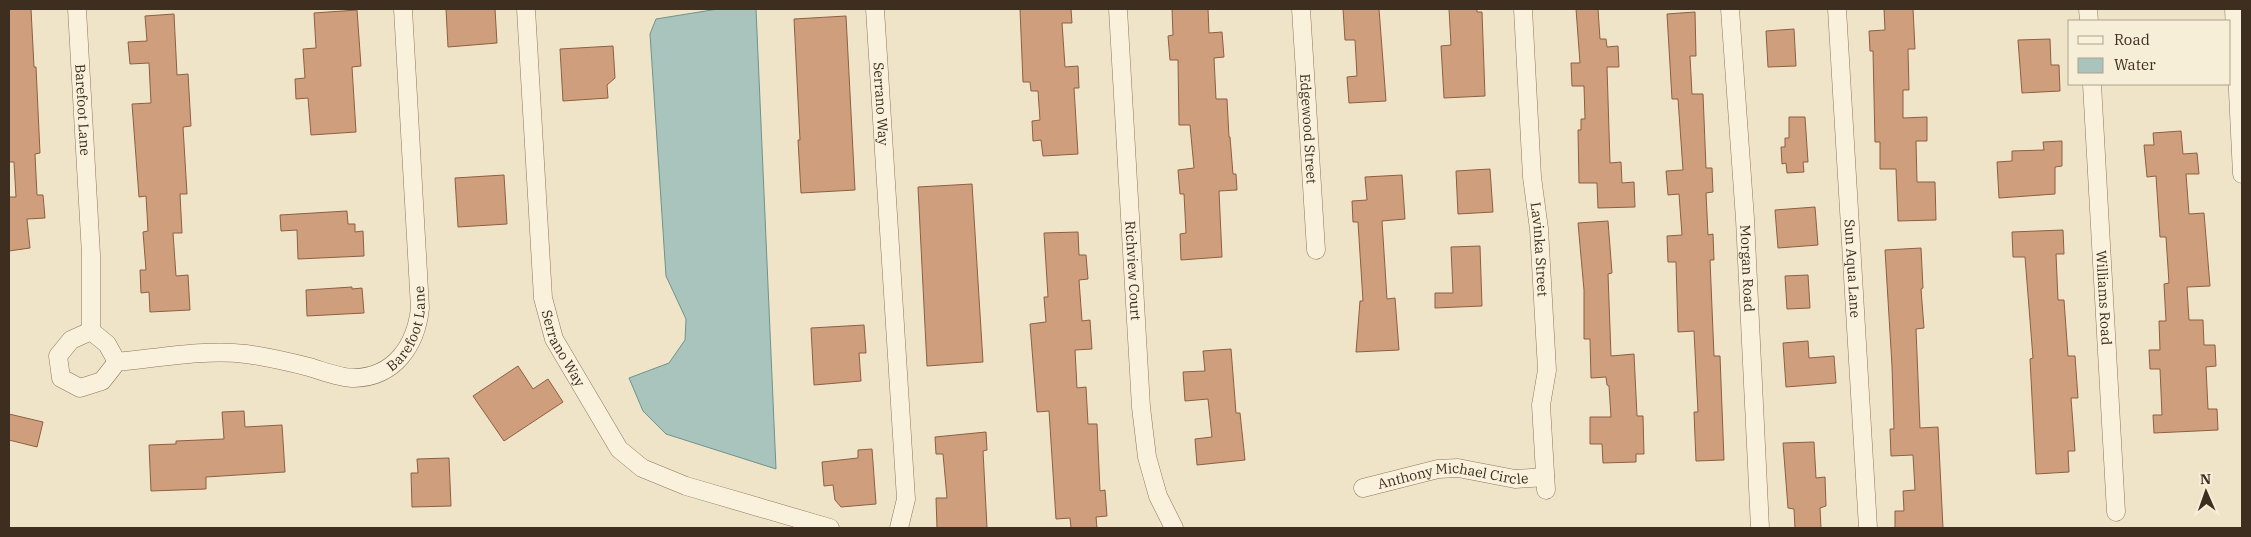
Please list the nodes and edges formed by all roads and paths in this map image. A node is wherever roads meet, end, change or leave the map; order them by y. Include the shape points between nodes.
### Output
1 (77, 9) edge
2 (403, 9) edge
3 (526, 9) edge
4 (875, 9) edge
5 (1118, 9) edge
6 (1301, 9) edge
7 (1523, 9) edge
8 (1730, 9) edge
9 (1837, 9) edge
10 (2234, 9) edge
11 (2092, 85) edge
12 (2242, 174) edge
13 (1316, 250) dead end
14 (91, 331) junction
15 (117, 362) junction
16 (1545, 483) joint
17 (1363, 488) dead end
18 (2116, 512) dead end
19 (830, 528) edge
20 (900, 528) edge
21 (1174, 528) edge
22 (1760, 528) edge
23 (1868, 528) edge

1 - 14 street, Barefoot Lane via 91,255
2 - 15 street, Barefoot Lane via 420,308 418,328 410,346 396,362 376,374 353,378 287,361 239,354 184,355
3 - 19 street, Serrano Way via 543,298 554,339 619,449 642,468 686,486
4 - 20 street, Serrano Way via 906,499
5 - 21 street, Richview Court via 1141,407 1147,457 1158,496
6 - 13 street, Edgewood Street
7 - 16 street, Lavinka Street via 1547,370 1541,405
8 - 22 street, Morgan Road via 1745,219
9 - 23 street, Sun Aqua Lane
10 - 12 street
11 - 18 street, Williams Road
14 - 15 street via 107,344
14 - 15 street via 71,340 58,356 61,378 80,388 102,381
16 - 17 street, Anthony Michael Circle via 1458,468 1438,469

